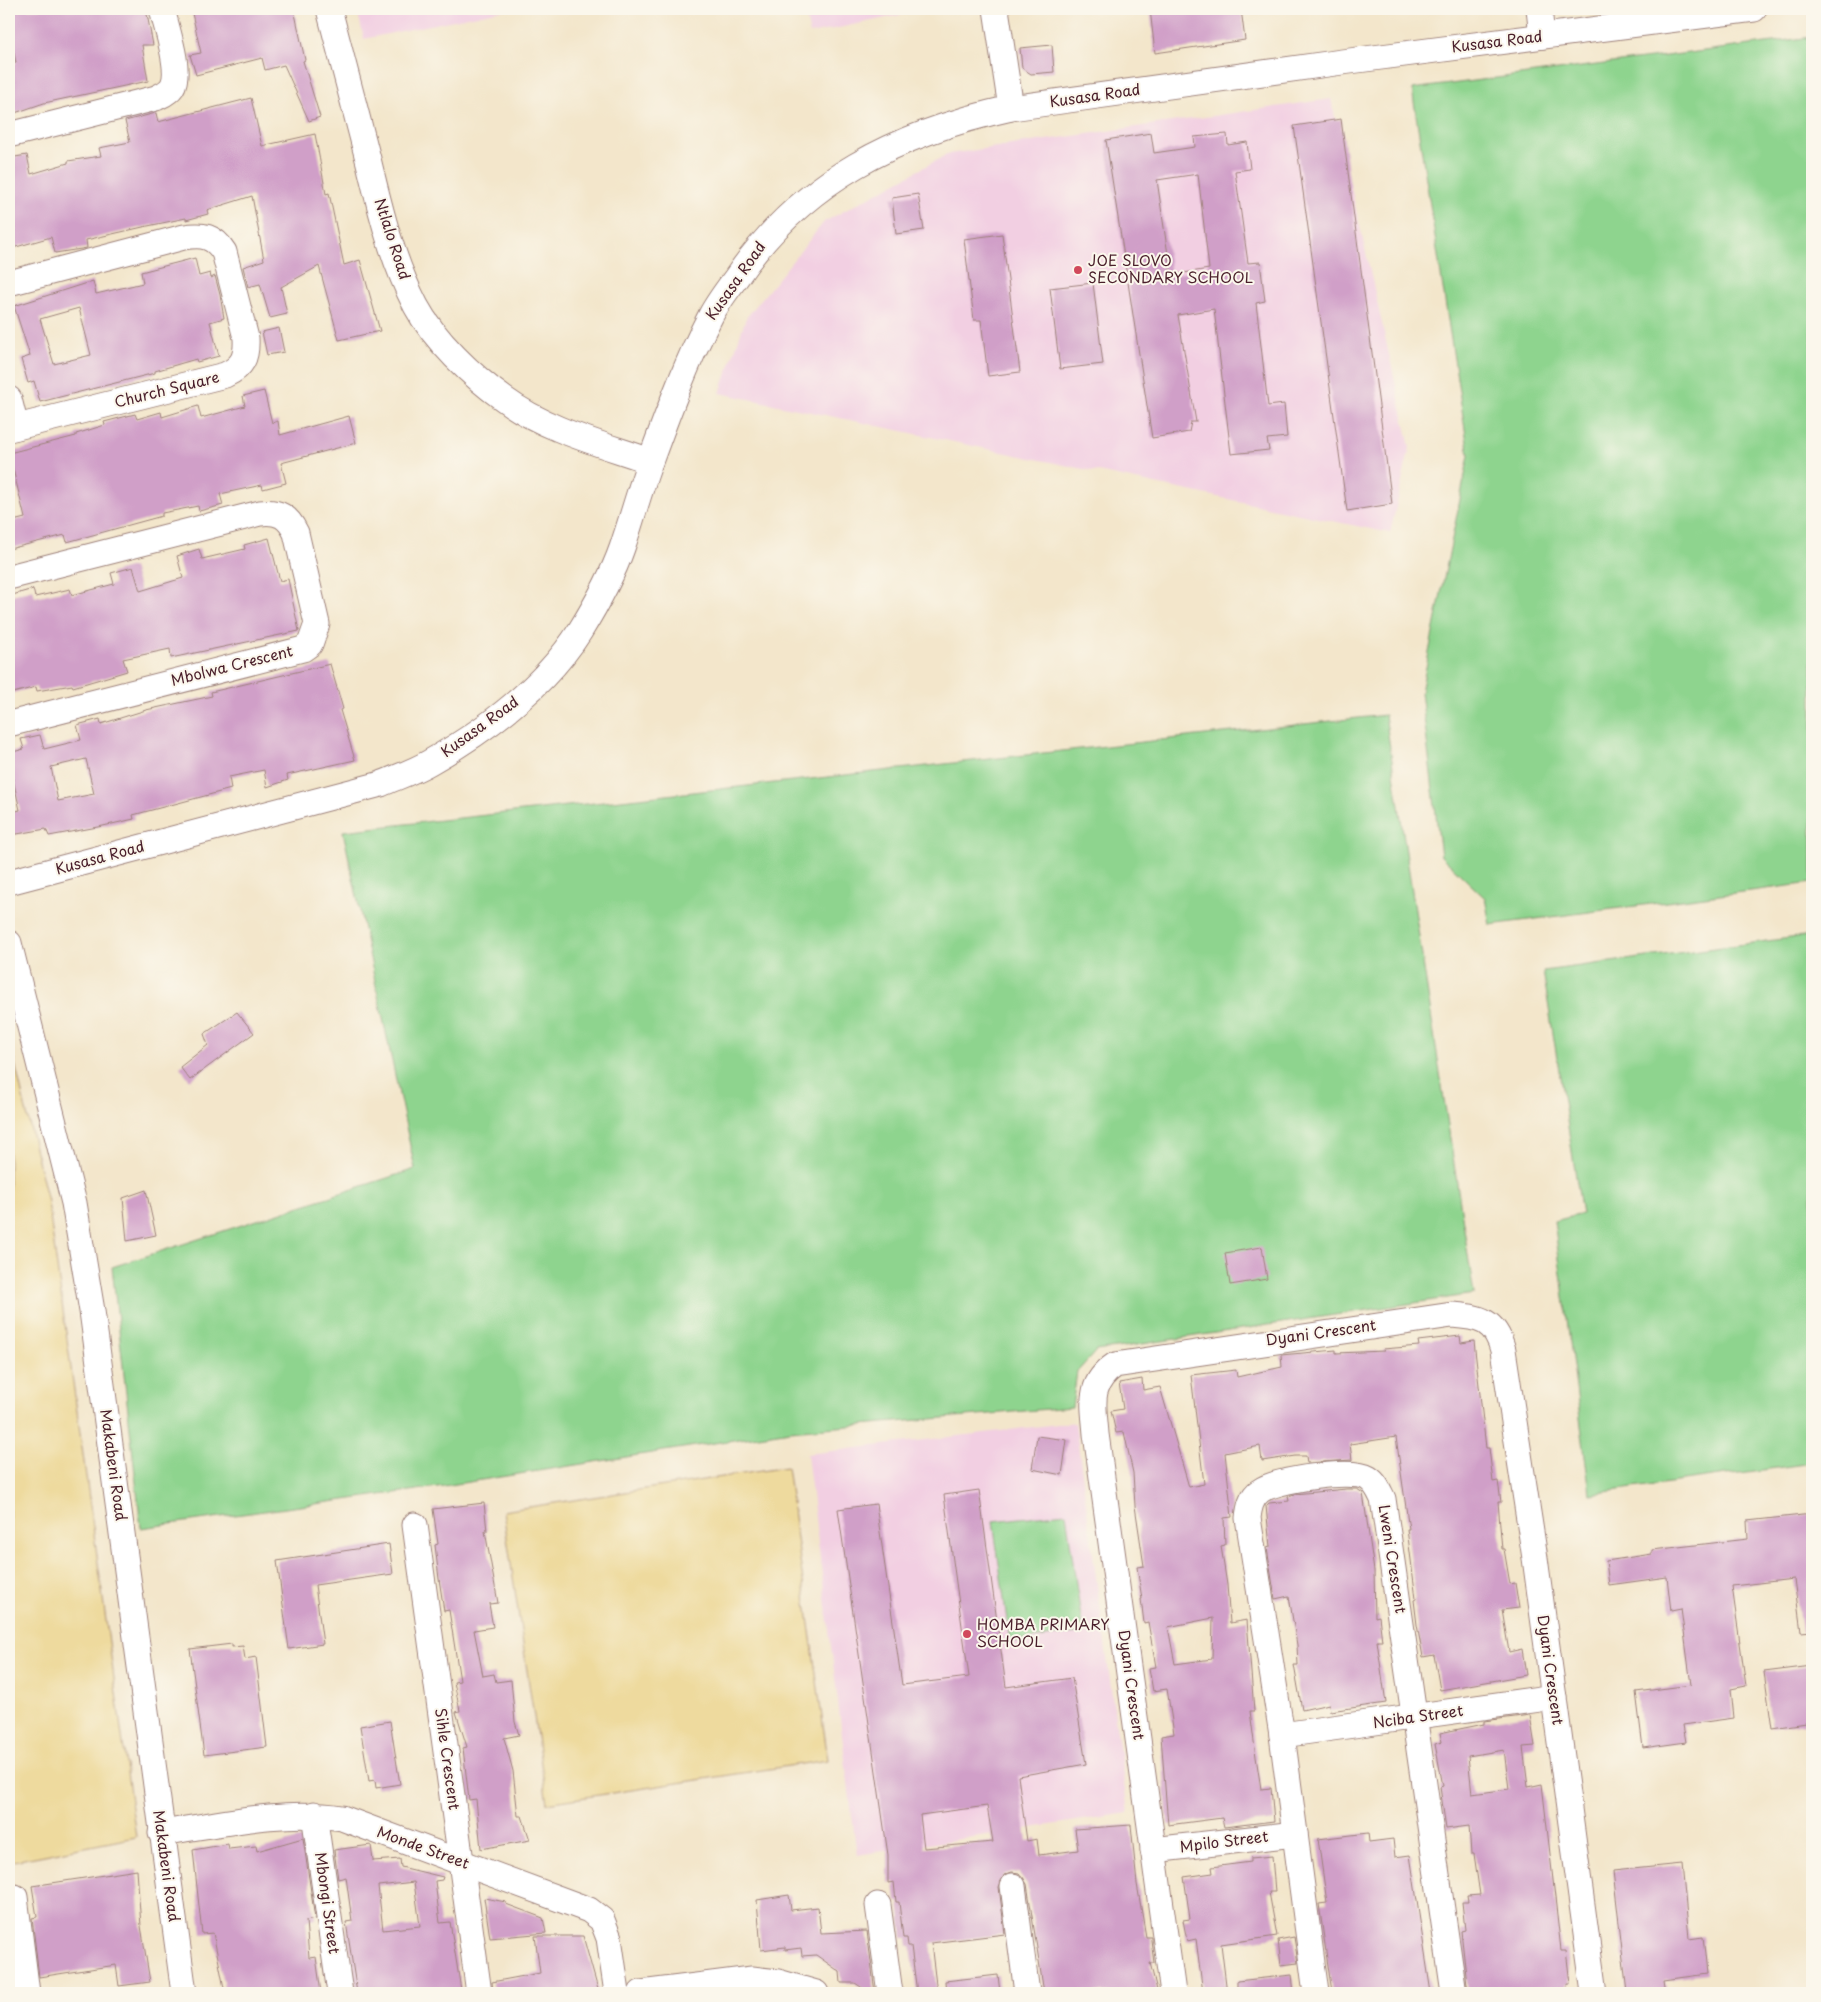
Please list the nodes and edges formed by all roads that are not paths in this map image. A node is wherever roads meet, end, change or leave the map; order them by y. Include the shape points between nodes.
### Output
1 (162, 9) edge
2 (329, 9) edge
3 (996, 9) edge
4 (1538, 9) edge
5 (1754, 9) edge
6 (1542, 36) junction
7 (1011, 108) junction
8 (9, 135) edge
9 (9, 283) edge
10 (9, 399) edge
11 (13, 428) edge
12 (650, 461) junction
13 (9, 577) edge
14 (9, 724) edge
15 (9, 882) edge
16 (9, 943) edge
17 (415, 1525) dead end
18 (1554, 1697) junction
19 (1415, 1718) junction
20 (1282, 1735) junction
21 (314, 1814) junction
22 (161, 1833) junction
23 (1295, 1834) junction
24 (1153, 1850) junction
25 (462, 1863) junction
26 (1013, 1886) dead end
27 (14, 1897) dead end
28 (878, 1905) dead end
29 (753, 1986) edge
30 (27, 1993) edge
31 (184, 1993) edge
32 (340, 1993) edge
33 (479, 1993) edge
34 (618, 1993) edge
35 (641, 1993) edge
36 (816, 1993) edge
37 (890, 1993) edge
38 (1027, 1993) edge
39 (1173, 1993) edge
40 (1316, 1993) edge
41 (1454, 1993) edge
42 (1594, 1993) edge

1 - 8 street via 175,66 173,86 166,93
2 - 12 street, Ntlalo Road via 384,222 397,265 417,308 445,345 505,400 540,420
3 - 7 street
4 - 6 street
5 - 6 street, Kusasa Road
6 - 7 street, Kusasa Road
7 - 12 street, Kusasa Road via 927,131 886,148 845,170 791,212 753,252 713,312 692,353
9 - 11 street, Church Square via 184,237 210,237 224,252 247,350 244,362 225,375
10 - 11 street, Church Square
12 - 15 street, Kusasa Road via 621,550 579,633 546,674 506,710 428,764 381,784
13 - 14 street, Mbolwa Crescent via 273,512 283,515 296,533 317,624 310,644 303,648
16 - 22 street, Makabeni Road via 74,1203 92,1311
17 - 25 street, Sihle Crescent
18 - 19 street, Nciba Street
18 - 24 street, Dyani Crescent via 1503,1350 1498,1334 1487,1322 1473,1316 1452,1315 1115,1365 1100,1378 1093,1397
18 - 42 street, Dyani Crescent
19 - 20 street, Nciba Street
19 - 20 street, Lweni Crescent via 1383,1500 1376,1485 1367,1478 1356,1473 1340,1473 1268,1485 1258,1492 1249,1506 1248,1518
19 - 41 street, Lweni Crescent
20 - 23 street, Lweni Crescent
21 - 22 street, Monde Street via 287,1814
21 - 25 street, Monde Street via 342,1818
21 - 32 street, Mbongi Street
22 - 31 street, Makabeni Road
23 - 24 street, Mpilo Street
23 - 40 street, Lweni Crescent
24 - 39 street, Dyani Crescent
25 - 33 street, Sihle Crescent
25 - 34 street, Monde Street via 589,1910 602,1920 609,1938
26 - 38 street
27 - 30 street
28 - 37 street
29 - 35 street
29 - 36 street via 778,1982

